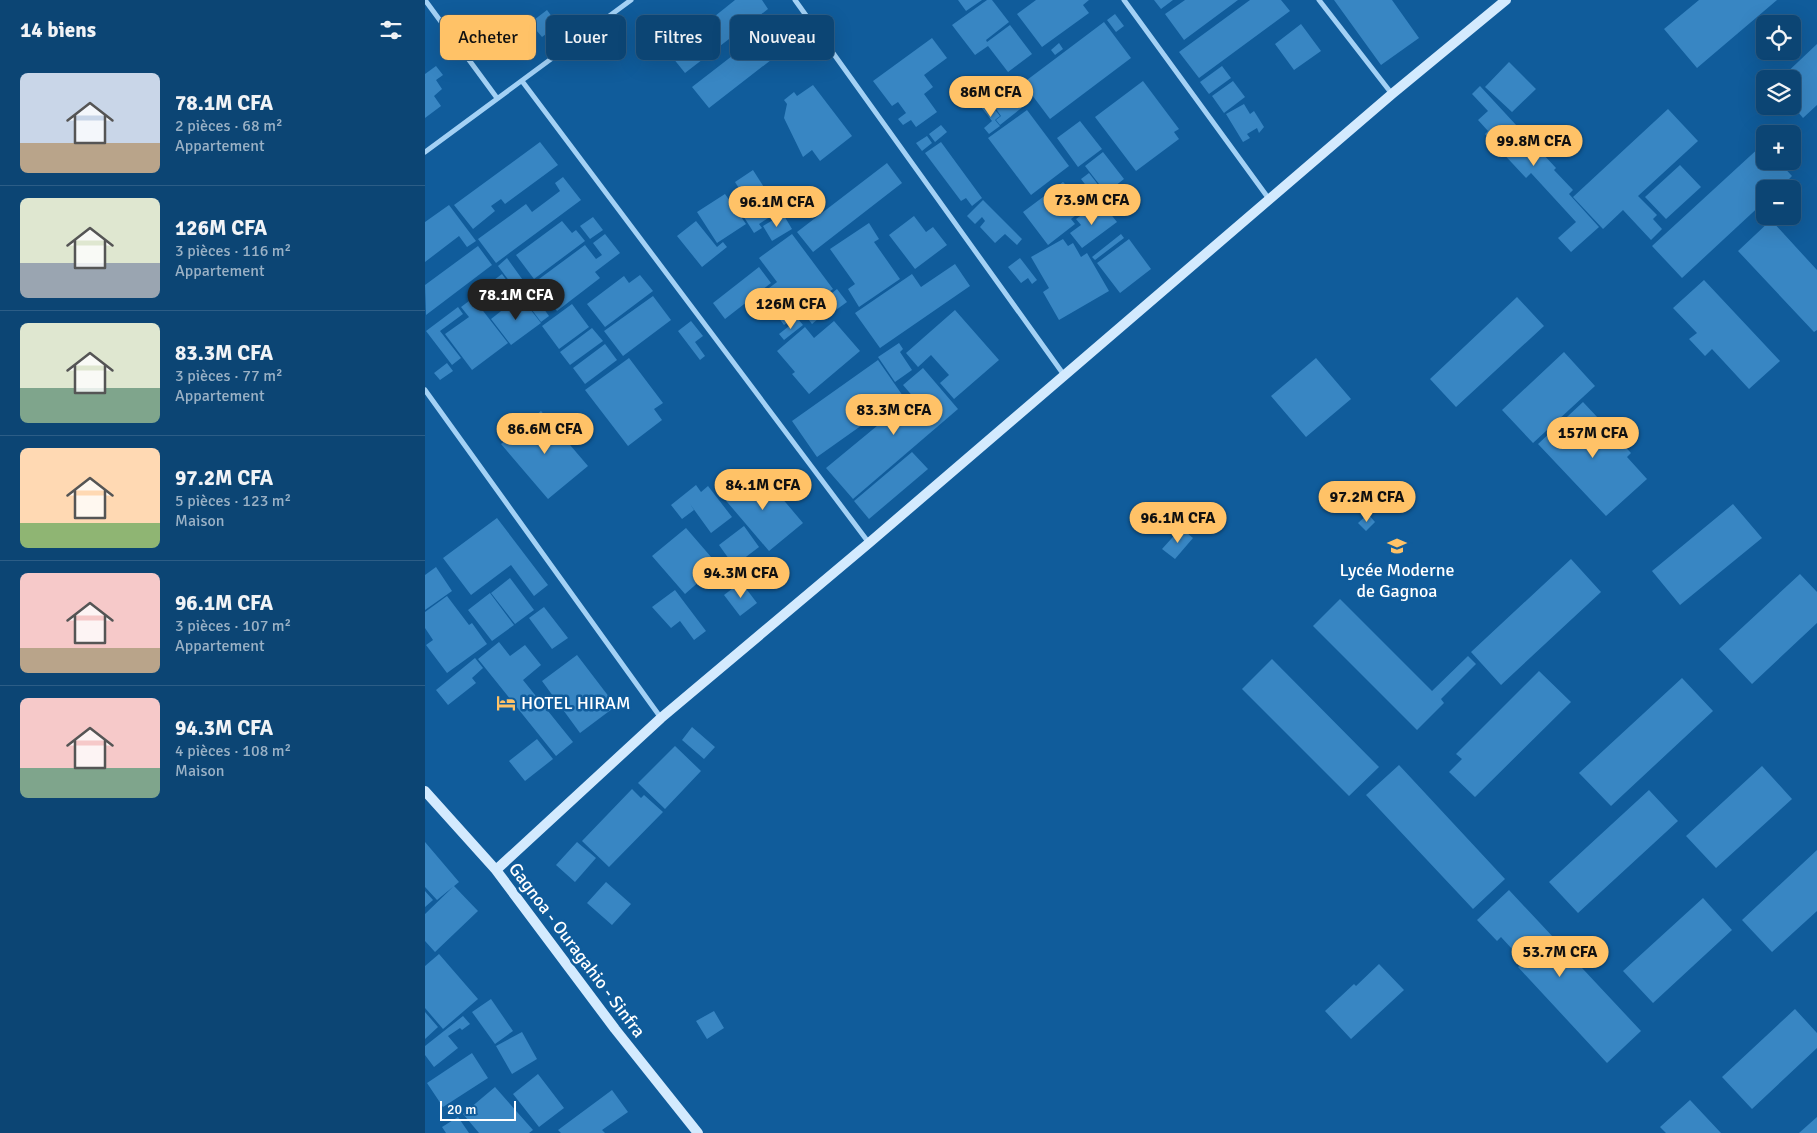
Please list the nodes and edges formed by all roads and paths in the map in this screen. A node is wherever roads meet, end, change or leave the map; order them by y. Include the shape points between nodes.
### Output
1 (425, 0) edge
2 (631, 0) edge
3 (795, 0) edge
4 (1124, 0) edge
5 (1319, 0) edge
6 (1506, 0) edge
7 (522, 81) junction
8 (1392, 94) junction
9 (497, 98) junction
10 (425, 152) edge
11 (1269, 199) junction
12 (1064, 375) junction
13 (425, 390) edge
14 (869, 543) junction
15 (661, 718) junction
16 (425, 791) edge
17 (496, 870) junction
18 (698, 1133) edge

1 - 9 street
2 - 7 street
3 - 12 street
4 - 11 street
5 - 8 street
6 - 8 street
7 - 9 street
7 - 14 street
8 - 11 street
9 - 10 street
11 - 12 street
12 - 14 street
13 - 15 street
14 - 15 street
15 - 17 street
16 - 17 street, Gagnoa - Ouragahio - Sinfra
17 - 18 street, Gagnoa - Ouragahio - Sinfra

